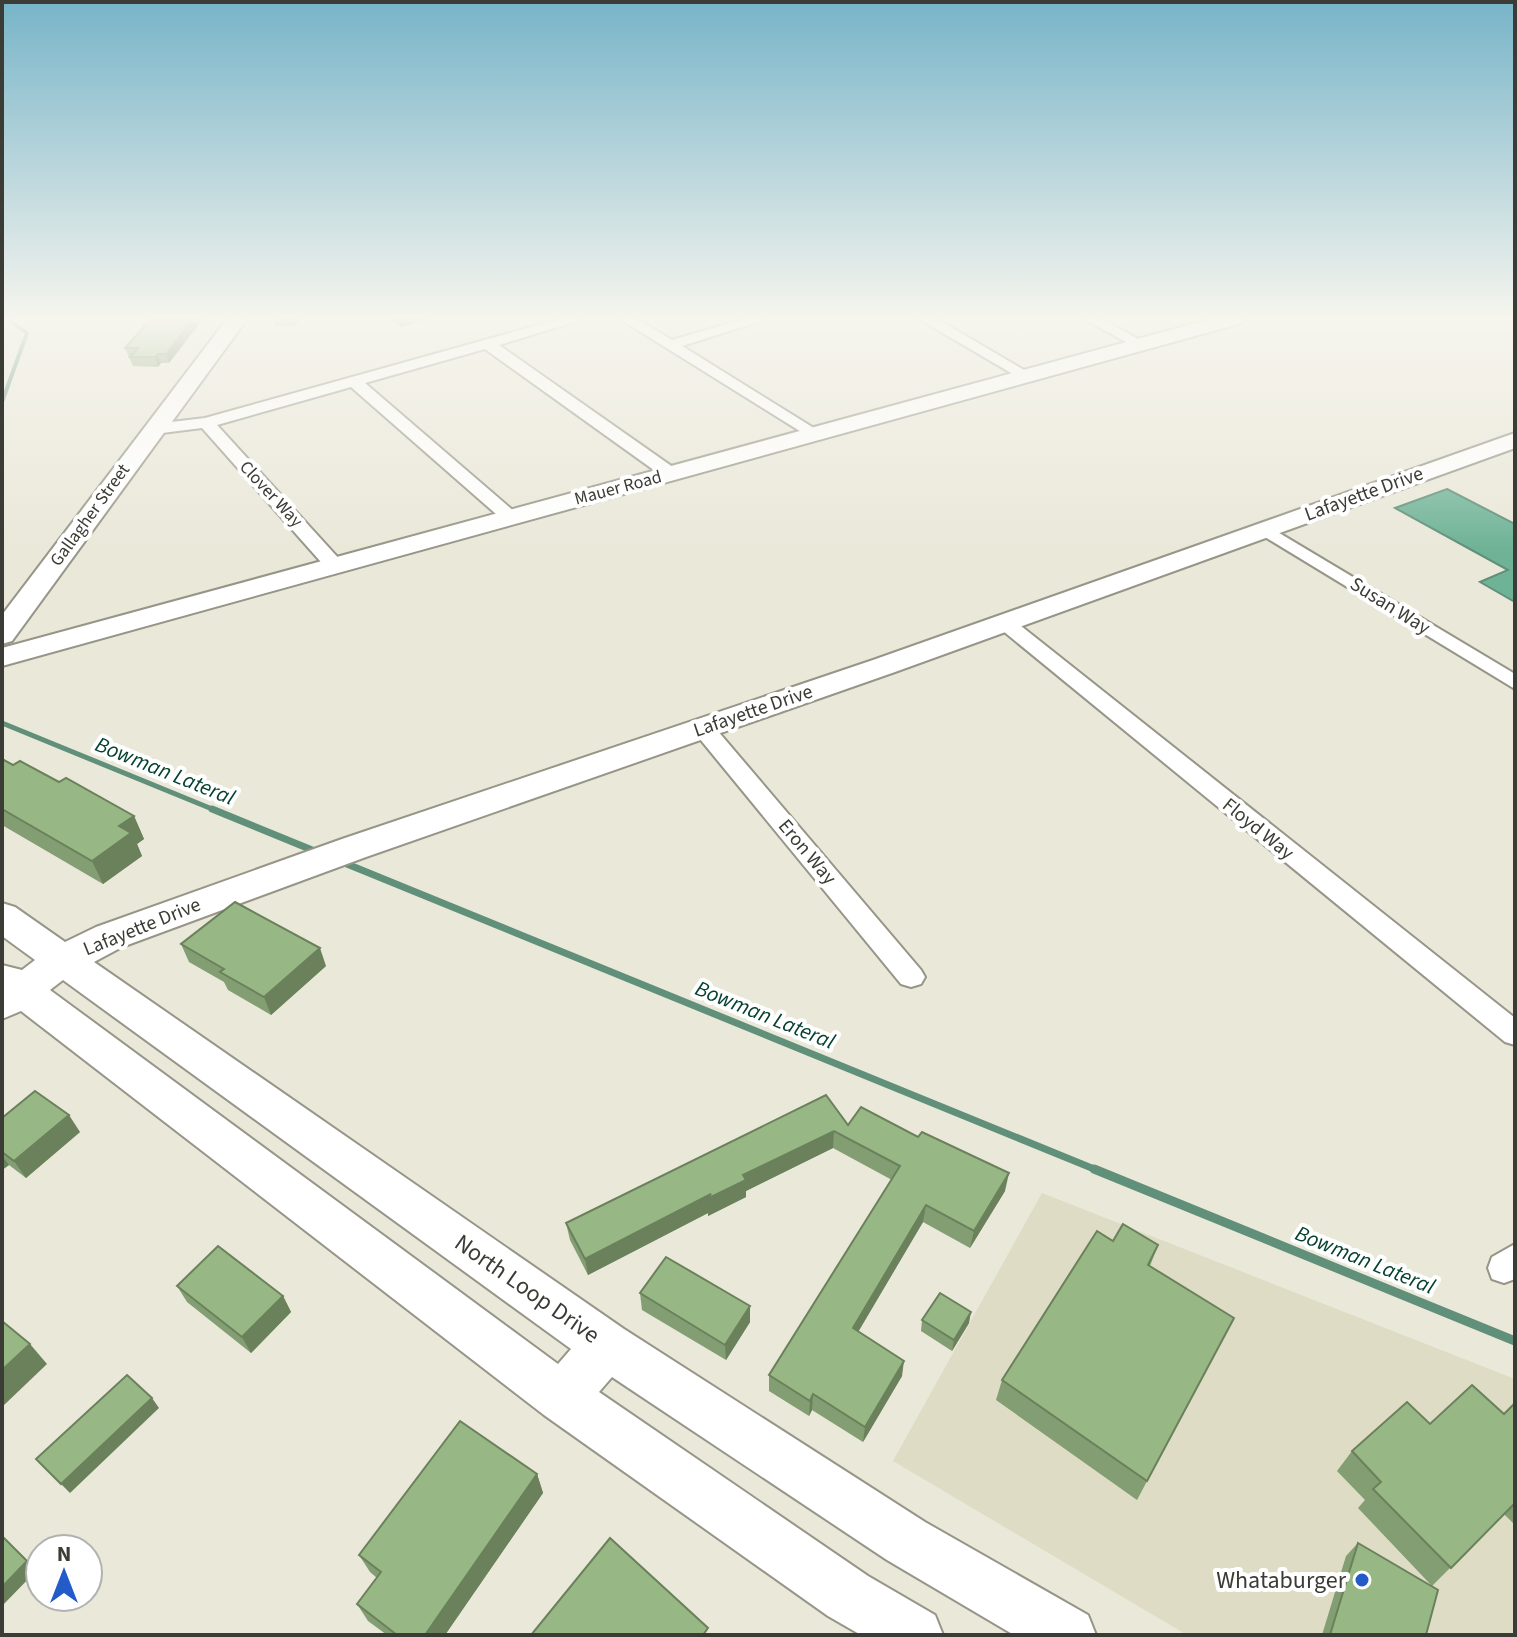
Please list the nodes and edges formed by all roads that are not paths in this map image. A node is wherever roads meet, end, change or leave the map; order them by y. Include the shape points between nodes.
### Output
1 (179, 395) edge
2 (306, 395) edge
3 (369, 395) edge
4 (560, 395) edge
5 (753, 395) edge
6 (961, 395) edge
7 (206, 423) junction
8 (154, 429) junction
9 (817, 435) junction
10 (1515, 440) edge
11 (671, 474) junction
12 (510, 517) junction
13 (1266, 530) junction
14 (335, 566) junction
15 (1004, 622) junction
16 (2, 635) edge
17 (2, 657) edge
18 (1515, 683) edge
19 (703, 728) junction
20 (2, 917) edge
21 (64, 960) junction
22 (911, 977) dead end
23 (8, 990) edge
24 (1515, 1034) edge
25 (607, 1346) junction
26 (562, 1397) junction
27 (915, 1635) edge
28 (1068, 1635) edge

1 - 8 street, Gallagher Street
2 - 7 street
3 - 12 street
4 - 11 street
5 - 9 street
6 - 9 street, Mauer Road
7 - 8 street
7 - 14 street, Clover Way
8 - 16 street, Gallagher Street
9 - 11 street, Mauer Road
10 - 13 street, Lafayette Drive
11 - 12 street, Mauer Road
12 - 14 street, Mauer Road
13 - 15 street, Lafayette Drive
13 - 18 street, Susan Way
14 - 17 street, Mauer Road
15 - 19 street, Lafayette Drive
15 - 24 street, Floyd Way
19 - 21 street, Lafayette Drive via 298,868 109,937
19 - 22 street, Eron Way
20 - 21 street, North Loop Drive
21 - 23 street, Lafayette Drive
21 - 25 street, North Loop Drive
23 - 26 street
25 - 26 street
25 - 28 street, North Loop Drive via 906,1541
26 - 27 street via 848,1596

